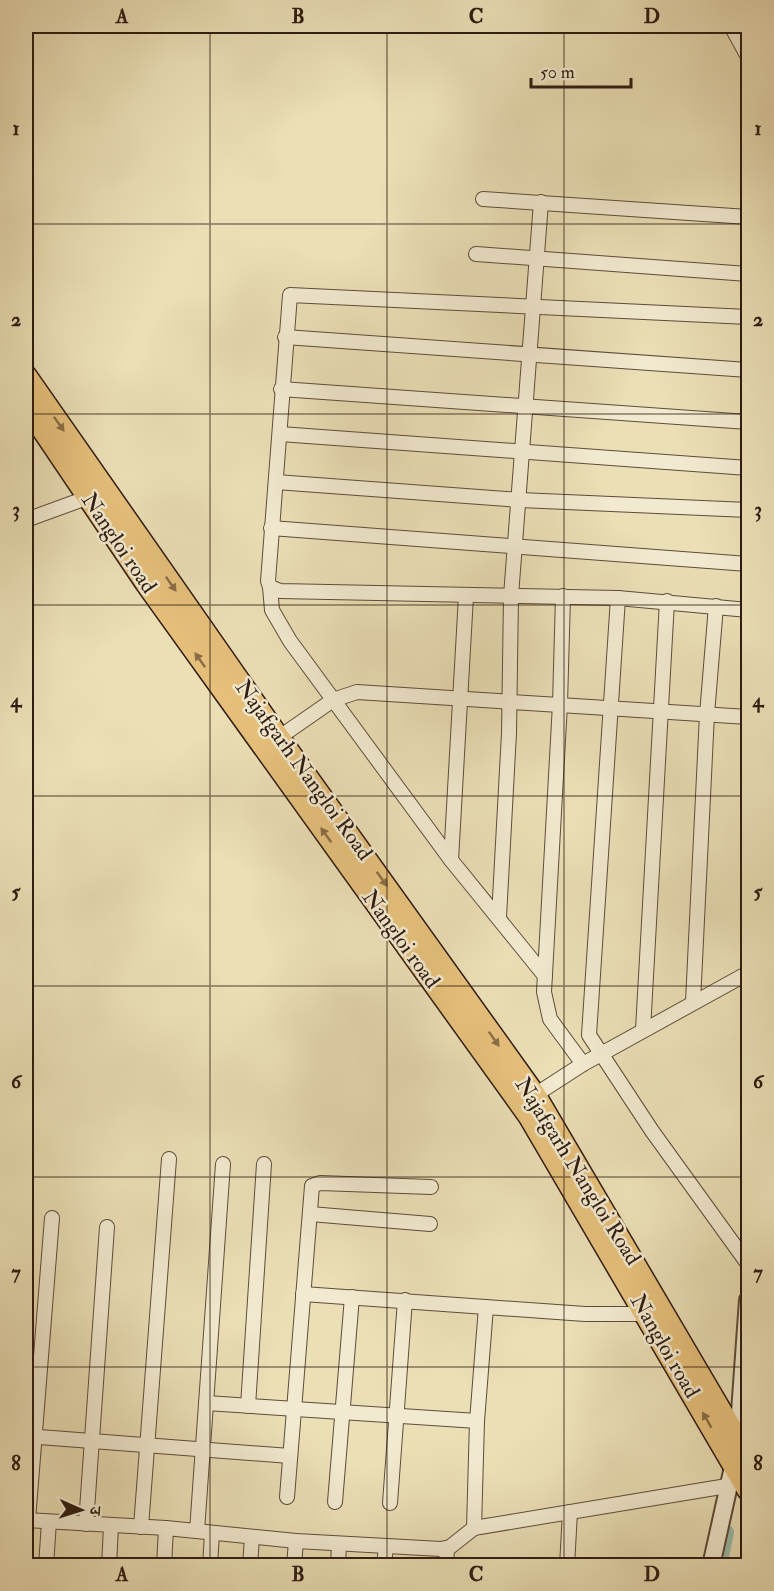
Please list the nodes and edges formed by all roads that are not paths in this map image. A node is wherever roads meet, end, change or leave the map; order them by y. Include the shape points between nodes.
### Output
1 (731, 26) edge
2 (748, 57) edge
3 (483, 199) dead end
4 (541, 202) junction
5 (748, 217) edge
6 (476, 254) dead end
7 (536, 259) junction
8 (748, 274) edge
9 (532, 306) junction
10 (748, 317) edge
11 (285, 337) junction
12 (530, 356) junction
13 (748, 370) edge
14 (26, 376) edge
15 (281, 389) junction
16 (26, 405) edge
17 (526, 408) junction
18 (748, 422) edge
19 (280, 434) junction
20 (524, 453) junction
21 (748, 468) edge
22 (276, 482) junction
23 (89, 497) junction
24 (520, 500) junction
25 (748, 510) edge
26 (26, 520) edge
27 (271, 528) junction
28 (514, 546) junction
29 (748, 564) edge
30 (270, 587) junction
31 (466, 596) junction
32 (511, 596) junction
33 (563, 596) junction
34 (618, 598) junction
35 (667, 602) junction
36 (716, 606) junction
37 (748, 610) edge
38 (461, 697) junction
39 (333, 700) junction
40 (509, 700) junction
41 (560, 704) junction
42 (611, 708) junction
43 (659, 711) junction
44 (707, 714) junction
45 (748, 717) edge
46 (271, 743) junction
47 (451, 860) junction
48 (498, 917) junction
49 (748, 973) edge
50 (545, 975) junction
51 (693, 1002) junction
52 (643, 1030) junction
53 (601, 1054) junction
54 (583, 1064) junction
55 (535, 1095) junction
56 (547, 1130) junction
57 (169, 1159) dead end
58 (223, 1164) dead end
59 (264, 1164) dead end
60 (431, 1187) dead end
61 (310, 1214) junction
62 (52, 1218) dead end
63 (430, 1224) dead end
64 (107, 1227) dead end
65 (748, 1264) edge
66 (303, 1294) junction
67 (352, 1297) junction
68 (405, 1300) junction
69 (748, 1300) edge
70 (486, 1306) junction
71 (646, 1314) junction
72 (206, 1402) junction
73 (248, 1406) junction
74 (294, 1409) junction
75 (342, 1412) junction
76 (397, 1416) junction
77 (477, 1421) junction
78 (30, 1436) edge
79 (91, 1440) junction
80 (148, 1445) junction
81 (203, 1448) junction
82 (290, 1456) junction
83 (738, 1458) edge
84 (748, 1490) edge
85 (287, 1497) dead end
86 (335, 1502) dead end
87 (390, 1503) dead end
88 (570, 1512) junction
89 (26, 1520) edge
90 (49, 1522) junction
91 (86, 1524) junction
92 (111, 1526) junction
93 (141, 1527) junction
94 (166, 1528) junction
95 (474, 1528) junction
96 (197, 1531) junction
97 (212, 1533) junction
98 (252, 1537) junction
99 (296, 1541) junction
100 (339, 1544) junction
101 (386, 1546) junction
102 (447, 1548) junction
103 (46, 1566) edge
104 (109, 1566) edge
105 (164, 1566) edge
106 (210, 1566) edge
107 (250, 1566) edge
108 (294, 1566) edge
109 (338, 1566) edge
110 (384, 1566) edge
111 (446, 1566) edge
112 (567, 1566) edge
113 (711, 1566) edge

1 - 2 street
3 - 4 street
4 - 5 street
4 - 7 street
6 - 7 street
7 - 8 street
7 - 9 street
9 - 10 street
9 - 11 street via 292,294 288,298
9 - 12 street
11 - 12 street
11 - 15 street
12 - 13 street
12 - 17 street
14 -> 46 main road, Najafgarh Nangloi Road
15 - 17 street
15 - 19 street
16 - 23 main road, Nangloi road
17 - 18 street
17 - 20 street
19 - 20 street
19 - 22 street
20 - 21 street
20 - 24 street
22 - 24 street
22 - 27 street
23 - 26 street
46 -> 23 main road, Nangloi road via 146,583
24 - 25 street
24 - 28 street
27 - 28 street
27 - 30 street
28 - 29 street
28 - 32 street
30 - 31 street via 280,591
30 - 39 street via 275,618
31 - 32 street
31 - 38 street
32 - 33 street
32 - 40 street
33 - 34 street
33 - 41 street
34 - 35 street
34 - 42 street
35 - 36 street
35 - 43 street
36 - 37 street
36 - 44 street
38 - 39 street via 357,692
38 - 40 street
38 - 47 street
39 - 46 street
39 - 47 street
40 - 41 street
40 - 48 street
41 - 42 street
41 - 50 street
42 - 43 street
42 - 53 street via 589,1031
43 - 44 street
43 - 52 street
44 - 45 street
44 - 51 street
46 -> 55 main road, Najafgarh Nangloi Road
56 -> 46 main road, Nangloi road
47 - 48 street
48 - 50 street
49 - 51 street
50 - 54 street via 545,1005 550,1019
51 - 52 street
52 - 53 street
53 - 54 street
53 - 65 street
54 - 55 street
55 - 56 main road, Najafgarh Nangloi Road
56 - 71 main road, Nangloi road
56 - 83 main road, Najafgarh Nangloi Road
57 - 80 street
58 - 72 street
59 - 73 street
60 - 61 street via 316,1184 311,1188
61 - 63 street
61 - 66 street
62 - 78 street
64 - 79 street
66 - 67 street
66 - 74 street
67 - 68 street
67 - 75 street
68 - 70 street
68 - 76 street
69 - 83 street
70 - 71 street via 585,1314
70 - 77 street
83 -> 71 main road, Nangloi road
72 - 73 street
72 - 81 street
73 - 74 street
74 - 75 street
74 - 82 street
75 - 76 street
75 - 86 street
76 - 77 street
76 - 87 street
77 - 95 street
78 - 79 street
78 - 89 street
79 - 80 street
79 - 91 street
80 - 81 street
80 - 93 street
81 - 82 street
81 - 96 street
82 - 85 street
83 - 84 main road, Nangloi road
83 - 88 street
83 - 113 street
88 - 95 street
88 - 112 street
89 - 90 street
90 - 91 street
90 - 103 street
91 - 92 street
92 - 93 street
92 - 104 street
93 - 94 street
94 - 96 street
94 - 105 street
95 - 102 street
96 - 97 street
97 - 98 street
97 - 106 street
98 - 99 street
98 - 107 street
99 - 100 street
99 - 108 street
100 - 101 street
100 - 109 street
101 - 102 street
101 - 110 street
102 - 111 street

